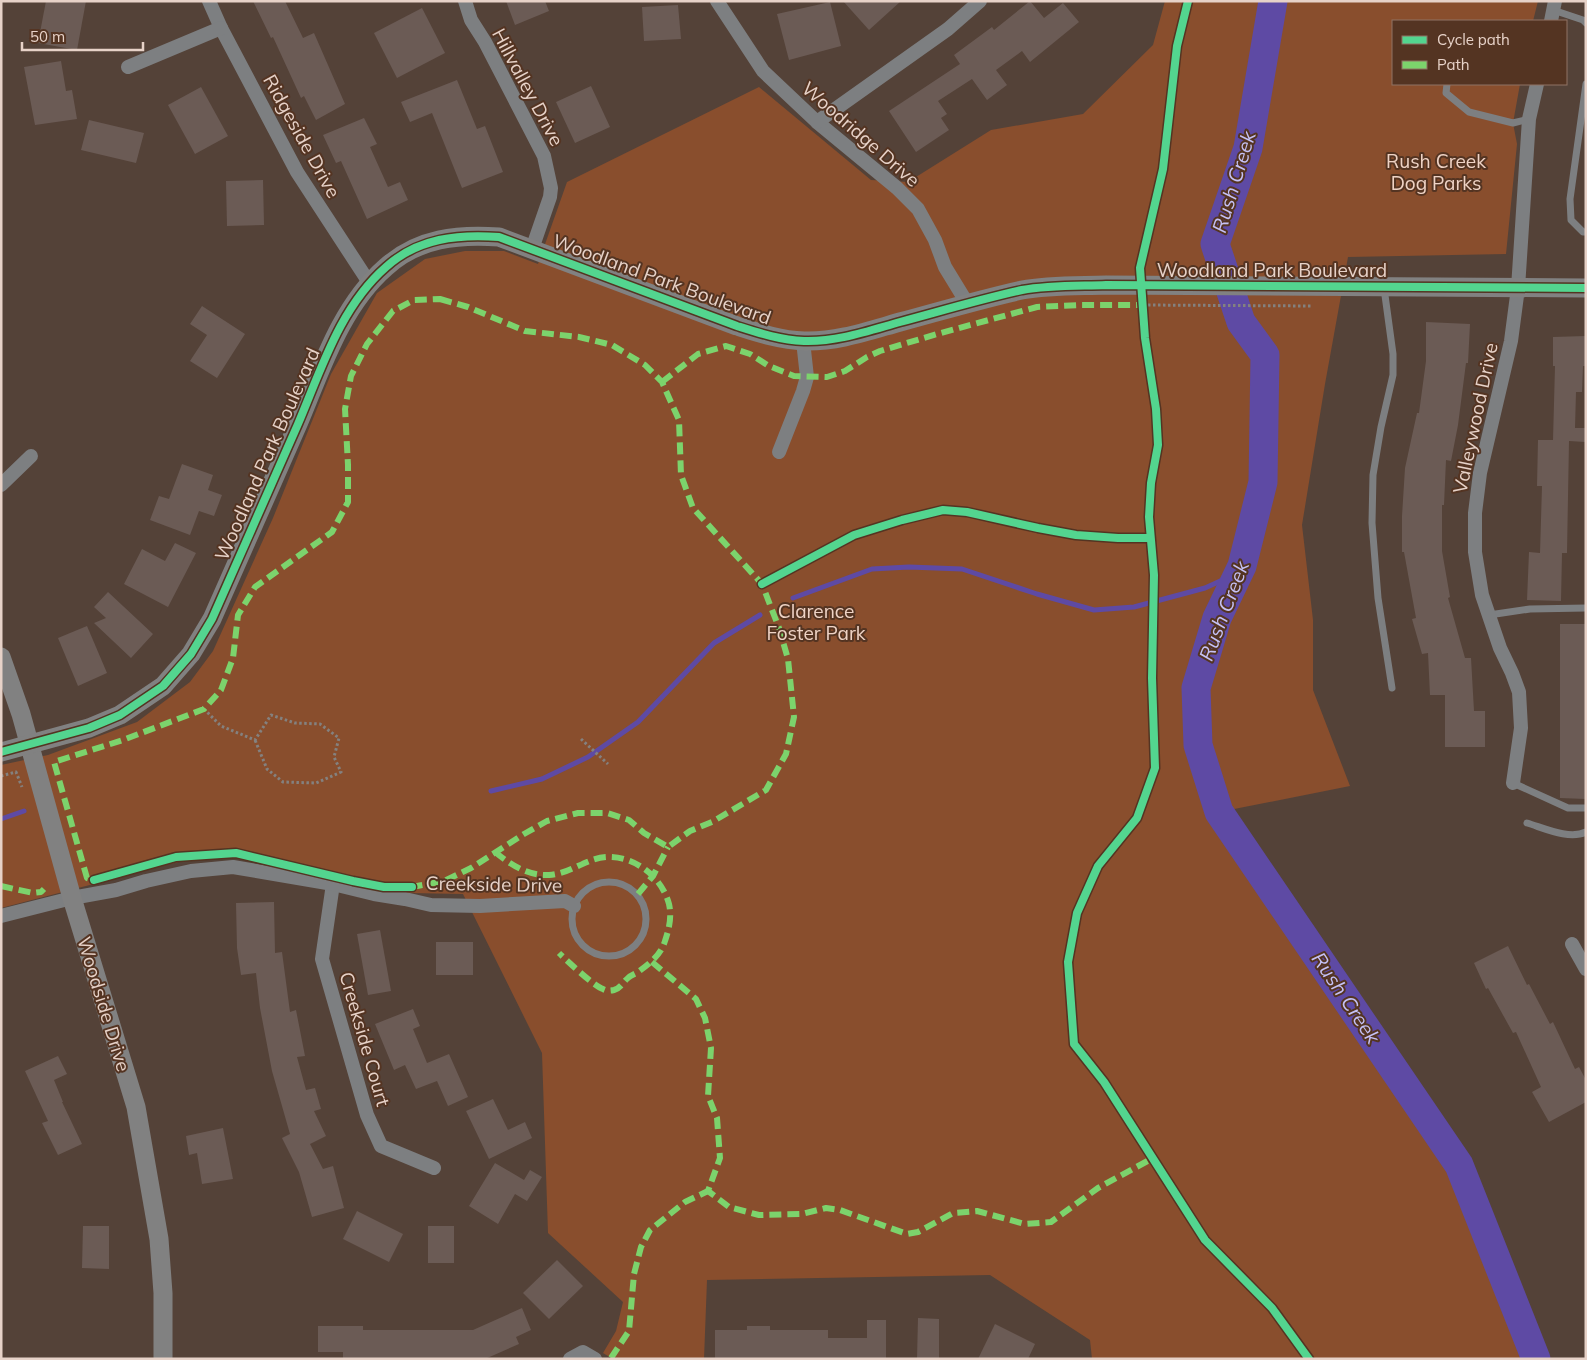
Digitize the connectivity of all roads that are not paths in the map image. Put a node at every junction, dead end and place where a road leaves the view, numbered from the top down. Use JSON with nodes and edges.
{"nodes":[{"id":1,"x":209,"y":1,"type":"edge"},
{"id":2,"x":465,"y":1,"type":"edge"},
{"id":3,"x":717,"y":1,"type":"edge"},
{"id":4,"x":980,"y":1,"type":"edge"},
{"id":5,"x":1553,"y":11,"type":"edge"},
{"id":6,"x":1586,"y":23,"type":"edge"},
{"id":7,"x":221,"y":28,"type":"junction"},
{"id":8,"x":128,"y":67,"type":"dead end"},
{"id":9,"x":1586,"y":84,"type":"edge"},
{"id":10,"x":1447,"y":85,"type":"edge"},
{"id":11,"x":1537,"y":85,"type":"edge"},
{"id":12,"x":1529,"y":119,"type":"junction"},
{"id":13,"x":817,"y":122,"type":"junction"},
{"id":14,"x":1586,"y":232,"type":"edge"},
{"id":15,"x":532,"y":249,"type":"junction"},
{"id":16,"x":370,"y":284,"type":"junction"},
{"id":17,"x":1384,"y":288,"type":"junction"},
{"id":18,"x":1518,"y":288,"type":"junction"},
{"id":19,"x":1586,"y":288,"type":"edge"},
{"id":20,"x":967,"y":303,"type":"junction"},
{"id":21,"x":803,"y":341,"type":"junction"},
{"id":22,"x":779,"y":452,"type":"dead end"},
{"id":23,"x":31,"y":456,"type":"dead end"},
{"id":24,"x":1,"y":485,"type":"edge"},
{"id":25,"x":1586,"y":608,"type":"edge"},
{"id":26,"x":1489,"y":615,"type":"junction"},
{"id":27,"x":1,"y":657,"type":"edge"},
{"id":28,"x":1392,"y":688,"type":"dead end"},
{"id":29,"x":29,"y":744,"type":"junction"},
{"id":30,"x":1,"y":752,"type":"edge"},
{"id":31,"x":1513,"y":783,"type":"joint"},
{"id":32,"x":1586,"y":808,"type":"edge"},
{"id":33,"x":1527,"y":823,"type":"dead end"},
{"id":34,"x":1586,"y":832,"type":"edge"},
{"id":35,"x":333,"y":884,"type":"junction"},
{"id":36,"x":72,"y":898,"type":"junction"},
{"id":37,"x":574,"y":906,"type":"junction"},
{"id":38,"x":1,"y":916,"type":"edge"},
{"id":39,"x":1572,"y":944,"type":"dead end"},
{"id":40,"x":1586,"y":969,"type":"edge"},
{"id":41,"x":434,"y":1168,"type":"dead end"},
{"id":42,"x":589,"y":1355,"type":"edge"},
{"id":43,"x":163,"y":1359,"type":"edge"},
{"id":44,"x":570,"y":1359,"type":"edge"}],
"edges":[{"from":1,"to":7,"type":"street","name":"Ridgeside Drive"},
{"from":2,"to":15,"type":"street","name":"Hillvalley Drive"},
{"from":3,"to":13,"type":"street","name":"Woodridge Drive"},
{"from":4,"to":13,"type":"street"},
{"from":5,"to":6,"type":"lane"},
{"from":7,"to":8,"type":"street"},
{"from":7,"to":16,"type":"street","name":"Ridgeside Drive"},
{"from":9,"to":14,"type":"lane"},
{"from":10,"to":12,"type":"lane"},
{"from":11,"to":12,"type":"street","name":"Valleywood Drive"},
{"from":12,"to":18,"type":"street","name":"Valleywood Drive"},
{"from":13,"to":20,"type":"street","name":"Woodridge Drive"},
{"from":15,"to":16,"type":"street","name":"Woodland Park Boulevard"},
{"from":15,"to":21,"type":"street","name":"Woodland Park Boulevard"},
{"from":16,"to":29,"type":"street","name":"Woodland Park Boulevard"},
{"from":17,"to":18,"type":"street","name":"Woodland Park Boulevard"},
{"from":17,"to":20,"type":"street","name":"Woodland Park Boulevard"},
{"from":17,"to":28,"type":"lane"},
{"from":18,"to":19,"type":"street","name":"Woodland Park Boulevard"},
{"from":18,"to":26,"type":"street","name":"Valleywood Drive"},
{"from":20,"to":21,"type":"street","name":"Woodland Park Boulevard"},
{"from":21,"to":22,"type":"street"},
{"from":23,"to":24,"type":"street"},
{"from":25,"to":26,"type":"lane"},
{"from":26,"to":31,"type":"street","name":"Valleywood Drive"},
{"from":27,"to":29,"type":"street","name":"Woodside Drive"},
{"from":29,"to":30,"type":"street","name":"Woodland Park Boulevard"},
{"from":29,"to":36,"type":"street","name":"Woodside Drive"},
{"from":31,"to":32,"type":"lane"},
{"from":33,"to":34,"type":"lane"},
{"from":35,"to":36,"type":"street","name":"Creekside Drive"},
{"from":35,"to":37,"type":"street","name":"Creekside Drive"},
{"from":35,"to":41,"type":"street","name":"Creekside Court"},
{"from":36,"to":38,"type":"street","name":"Creekside Drive"},
{"from":36,"to":43,"type":"street","name":"Woodside Drive"},
{"from":37,"to":37,"type":"lane"},
{"from":39,"to":40,"type":"street"},
{"from":42,"to":44,"type":"street"}]}
